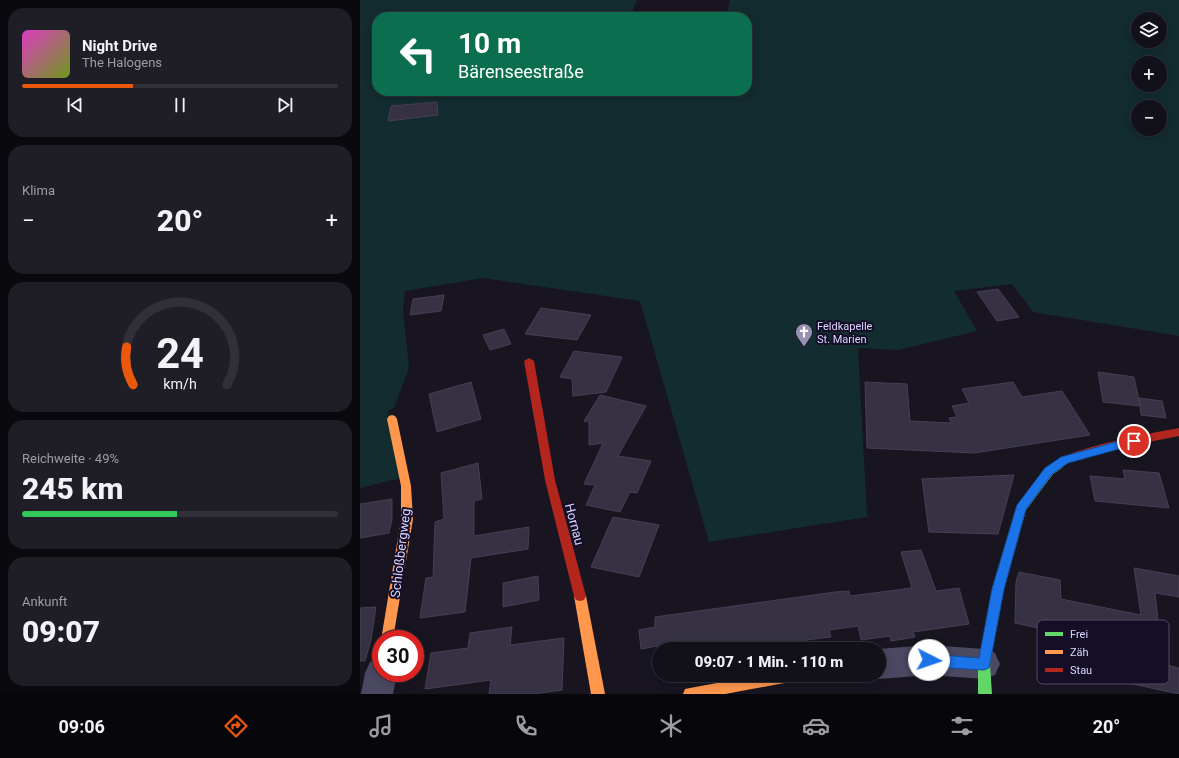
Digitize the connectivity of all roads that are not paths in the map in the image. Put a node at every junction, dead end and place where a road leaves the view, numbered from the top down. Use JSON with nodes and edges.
{"nodes":[{"id":1,"x":529,"y":360,"type":"dead end"},
{"id":2,"x":392,"y":419,"type":"dead end"},
{"id":3,"x":1179,"y":432,"type":"edge"},
{"id":4,"x":388,"y":630,"type":"edge"},
{"id":5,"x":886,"y":663,"type":"edge"},
{"id":6,"x":984,"y":664,"type":"junction"},
{"id":7,"x":379,"y":682,"type":"edge"},
{"id":8,"x":756,"y":682,"type":"edge"},
{"id":9,"x":377,"y":694,"type":"edge"},
{"id":10,"x":598,"y":694,"type":"edge"},
{"id":11,"x":690,"y":694,"type":"edge"},
{"id":12,"x":985,"y":694,"type":"edge"}],
"edges":[{"from":1,"to":10,"type":"street","name":"Hornau"},
{"from":2,"to":4,"type":"street","name":"Schloßbergweg"},
{"from":3,"to":6,"type":"street"},
{"from":5,"to":6,"type":"street"},
{"from":6,"to":12,"type":"street"},
{"from":7,"to":9,"type":"street"},
{"from":8,"to":11,"type":"street"}]}
